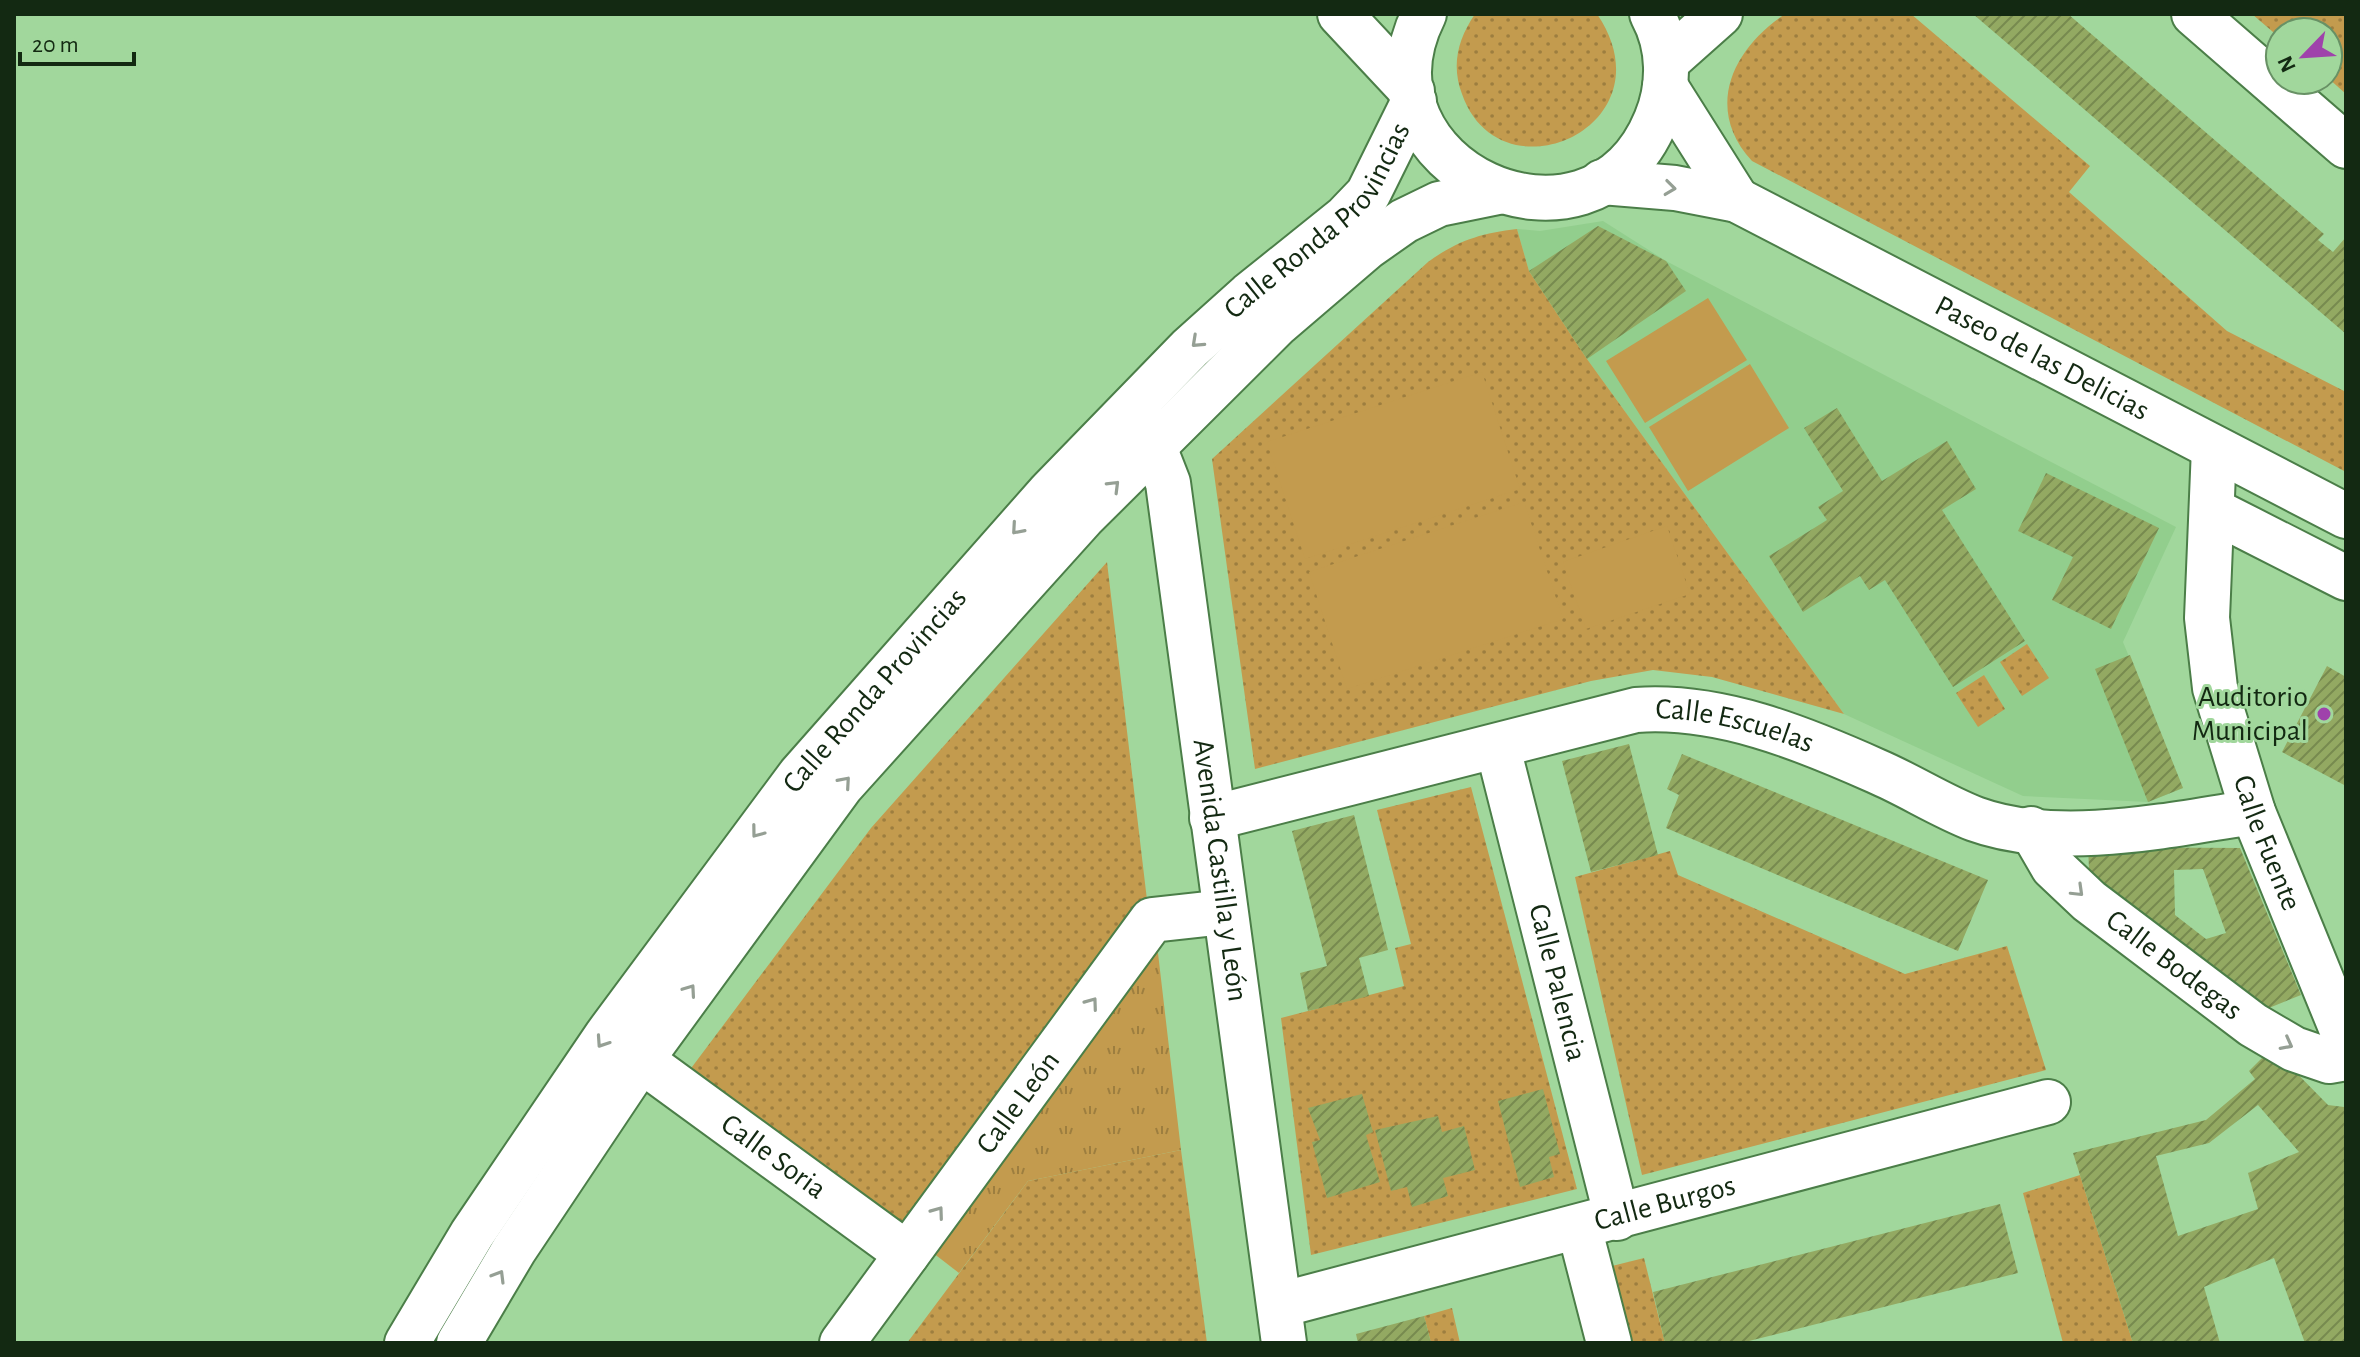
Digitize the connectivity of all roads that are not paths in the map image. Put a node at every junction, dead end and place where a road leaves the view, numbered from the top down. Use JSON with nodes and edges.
{"nodes":[{"id":1,"x":1340,"y":14,"type":"edge"},
{"id":2,"x":1424,"y":14,"type":"edge"},
{"id":3,"x":1652,"y":14,"type":"edge"},
{"id":4,"x":1720,"y":14,"type":"edge"},
{"id":5,"x":2194,"y":14,"type":"edge"},
{"id":6,"x":1666,"y":74,"type":"junction"},
{"id":7,"x":1413,"y":96,"type":"junction"},
{"id":8,"x":2346,"y":146,"type":"edge"},
{"id":9,"x":1602,"y":182,"type":"junction"},
{"id":10,"x":1498,"y":192,"type":"junction"},
{"id":11,"x":1737,"y":200,"type":"junction"},
{"id":12,"x":1137,"y":403,"type":"junction"},
{"id":13,"x":1153,"y":447,"type":"junction"},
{"id":14,"x":2214,"y":448,"type":"junction"},
{"id":15,"x":2214,"y":511,"type":"junction"},
{"id":16,"x":2346,"y":516,"type":"edge"},
{"id":17,"x":2346,"y":578,"type":"edge"},
{"id":18,"x":1498,"y":748,"type":"junction"},
{"id":19,"x":2253,"y":812,"type":"junction"},
{"id":20,"x":1212,"y":818,"type":"junction"},
{"id":21,"x":2031,"y":829,"type":"junction"},
{"id":22,"x":1225,"y":912,"type":"junction"},
{"id":23,"x":2346,"y":1040,"type":"edge"},
{"id":24,"x":2346,"y":1058,"type":"edge"},
{"id":25,"x":641,"y":1060,"type":"junction"},
{"id":26,"x":2048,"y":1102,"type":"dead end"},
{"id":27,"x":1598,"y":1222,"type":"junction"},
{"id":28,"x":907,"y":1254,"type":"junction"},
{"id":29,"x":1282,"y":1324,"type":"edge"},
{"id":30,"x":407,"y":1343,"type":"edge"},
{"id":31,"x":459,"y":1343,"type":"edge"},
{"id":32,"x":842,"y":1343,"type":"edge"},
{"id":33,"x":1609,"y":1343,"type":"edge"}],
"edges":[{"from":1,"to":7,"type":"street"},
{"from":2,"to":7,"type":"street"},
{"from":3,"to":6,"type":"street"},
{"from":4,"to":6,"type":"street"},
{"from":5,"to":8,"type":"street"},
{"from":6,"to":9,"type":"street"},
{"from":6,"to":11,"type":"street"},
{"from":7,"to":10,"type":"street"},
{"from":7,"to":12,"type":"street","name":"Calle Ronda Provincias","one_way":true},
{"from":9,"to":10,"type":"street"},
{"from":9,"to":11,"type":"street","name":"Paseo de las Delicias","one_way":true},
{"from":10,"to":13,"type":"street","name":"Calle Ronda Provincias"},
{"from":11,"to":14,"type":"street","name":"Paseo de las Delicias"},
{"from":12,"to":13,"type":"street","name":"Avenida Castilla y León"},
{"from":12,"to":30,"type":"street","name":"Calle Ronda Provincias","one_way":true},
{"from":13,"to":20,"type":"street","name":"Avenida Castilla y León"},
{"from":25,"to":13,"type":"street","name":"Calle Ronda Provincias","one_way":true},
{"from":14,"to":15,"type":"street","name":"Calle Fuente"},
{"from":14,"to":16,"type":"street","name":"Paseo de las Delicias"},
{"from":15,"to":17,"type":"street"},
{"from":15,"to":19,"type":"street","name":"Calle Fuente"},
{"from":18,"to":20,"type":"street","name":"Calle Escuelas"},
{"from":18,"to":21,"type":"street","name":"Calle Escuelas"},
{"from":18,"to":27,"type":"street","name":"Calle Palencia"},
{"from":19,"to":21,"type":"street","name":"Calle Escuelas"},
{"from":19,"to":23,"type":"street","name":"Calle Fuente"},
{"from":20,"to":22,"type":"street","name":"Avenida Castilla y León"},
{"from":21,"to":24,"type":"street","name":"Calle Bodegas","one_way":true},
{"from":28,"to":22,"type":"street","name":"Calle León","one_way":true},
{"from":22,"to":29,"type":"street","name":"Avenida Castilla y León"},
{"from":25,"to":28,"type":"street","name":"Calle Soria"},
{"from":31,"to":25,"type":"street","name":"Calle Ronda Provincias","one_way":true},
{"from":26,"to":27,"type":"street","name":"Calle Burgos"},
{"from":27,"to":29,"type":"street","name":"Calle Burgos"},
{"from":27,"to":33,"type":"street","name":"Calle Palencia"},
{"from":28,"to":32,"type":"street","name":"Calle León"}]}
